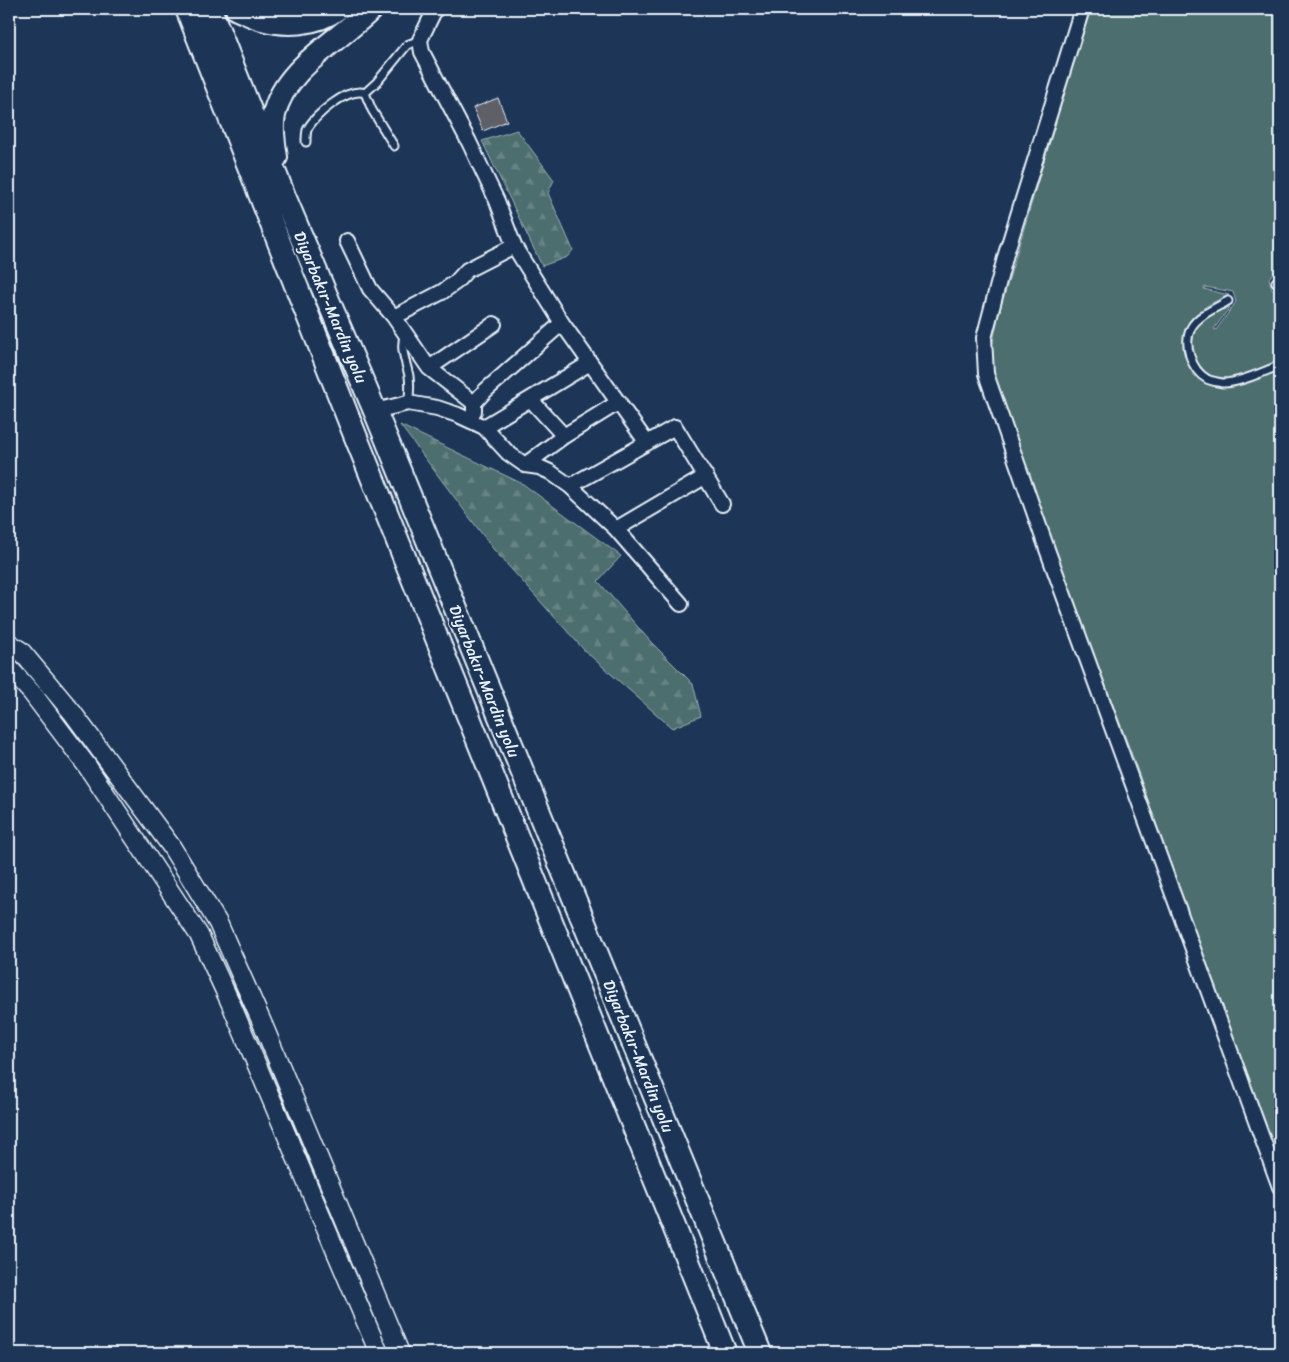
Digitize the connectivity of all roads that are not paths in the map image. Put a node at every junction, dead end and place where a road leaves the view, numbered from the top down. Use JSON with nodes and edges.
{"nodes":[{"id":1,"x":187,"y":9,"type":"edge"},
{"id":2,"x":210,"y":9,"type":"edge"},
{"id":3,"x":237,"y":9,"type":"edge"},
{"id":4,"x":337,"y":9,"type":"edge"},
{"id":5,"x":371,"y":9,"type":"edge"},
{"id":6,"x":436,"y":9,"type":"edge"},
{"id":7,"x":1082,"y":9,"type":"edge"},
{"id":8,"x":420,"y":40,"type":"junction"},
{"id":9,"x":365,"y":93,"type":"junction"},
{"id":10,"x":306,"y":142,"type":"dead end"},
{"id":11,"x":394,"y":146,"type":"dead end"},
{"id":12,"x":284,"y":196,"type":"junction"},
{"id":13,"x":346,"y":241,"type":"dead end"},
{"id":14,"x":514,"y":246,"type":"junction"},
{"id":15,"x":1228,"y":301,"type":"dead end"},
{"id":16,"x":394,"y":316,"type":"junction"},
{"id":17,"x":562,"y":323,"type":"junction"},
{"id":18,"x":494,"y":324,"type":"dead end"},
{"id":19,"x":405,"y":333,"type":"junction"},
{"id":20,"x":590,"y":363,"type":"junction"},
{"id":21,"x":1280,"y":365,"type":"edge"},
{"id":22,"x":429,"y":368,"type":"junction"},
{"id":23,"x":531,"y":400,"type":"junction"},
{"id":24,"x":618,"y":402,"type":"junction"},
{"id":25,"x":408,"y":403,"type":"junction"},
{"id":26,"x":474,"y":403,"type":"junction"},
{"id":27,"x":375,"y":411,"type":"junction"},
{"id":28,"x":480,"y":424,"type":"junction"},
{"id":29,"x":564,"y":436,"type":"junction"},
{"id":30,"x":647,"y":443,"type":"junction"},
{"id":31,"x":525,"y":465,"type":"junction"},
{"id":32,"x":706,"y":476,"type":"junction"},
{"id":33,"x":570,"y":486,"type":"junction"},
{"id":34,"x":722,"y":504,"type":"dead end"},
{"id":35,"x":616,"y":529,"type":"junction"},
{"id":36,"x":681,"y":604,"type":"dead end"},
{"id":37,"x":9,"y":643,"type":"edge"},
{"id":38,"x":9,"y":668,"type":"edge"},
{"id":39,"x":1280,"y":1187,"type":"edge"},
{"id":40,"x":379,"y":1353,"type":"edge"},
{"id":41,"x":400,"y":1353,"type":"edge"},
{"id":42,"x":725,"y":1353,"type":"edge"},
{"id":43,"x":760,"y":1353,"type":"edge"}],
"edges":[{"from":1,"to":42,"type":"highway","name":"Diyarbakır-Mardin yolu"},
{"from":2,"to":12,"type":"highway","name":"Diyarbakır-Mardin yolu"},
{"from":3,"to":4,"type":"highway"},
{"from":5,"to":12,"type":"highway"},
{"from":6,"to":8,"type":"street"},
{"from":7,"to":39,"type":"street"},
{"from":8,"to":9,"type":"lane"},
{"from":8,"to":14,"type":"street"},
{"from":9,"to":10,"type":"lane"},
{"from":9,"to":11,"type":"lane"},
{"from":12,"to":27,"type":"highway","name":"Diyarbakır-Mardin yolu"},
{"from":13,"to":16,"type":"street"},
{"from":14,"to":16,"type":"street"},
{"from":14,"to":17,"type":"street"},
{"from":15,"to":21,"type":"lane"},
{"from":16,"to":19,"type":"street"},
{"from":17,"to":20,"type":"street"},
{"from":17,"to":26,"type":"street"},
{"from":18,"to":22,"type":"street"},
{"from":19,"to":22,"type":"street"},
{"from":19,"to":25,"type":"lane"},
{"from":20,"to":23,"type":"street"},
{"from":20,"to":24,"type":"street"},
{"from":22,"to":26,"type":"street"},
{"from":23,"to":28,"type":"street"},
{"from":23,"to":29,"type":"street"},
{"from":24,"to":29,"type":"street"},
{"from":24,"to":30,"type":"street"},
{"from":25,"to":27,"type":"street"},
{"from":25,"to":28,"type":"street"},
{"from":26,"to":28,"type":"street"},
{"from":27,"to":43,"type":"highway","name":"Diyarbakır-Mardin yolu"},
{"from":28,"to":31,"type":"street"},
{"from":29,"to":31,"type":"street"},
{"from":30,"to":32,"type":"street"},
{"from":30,"to":33,"type":"street"},
{"from":31,"to":33,"type":"street"},
{"from":32,"to":34,"type":"street"},
{"from":32,"to":35,"type":"street"},
{"from":33,"to":35,"type":"street"},
{"from":35,"to":36,"type":"street"},
{"from":37,"to":41,"type":"street"},
{"from":38,"to":40,"type":"street"}]}
